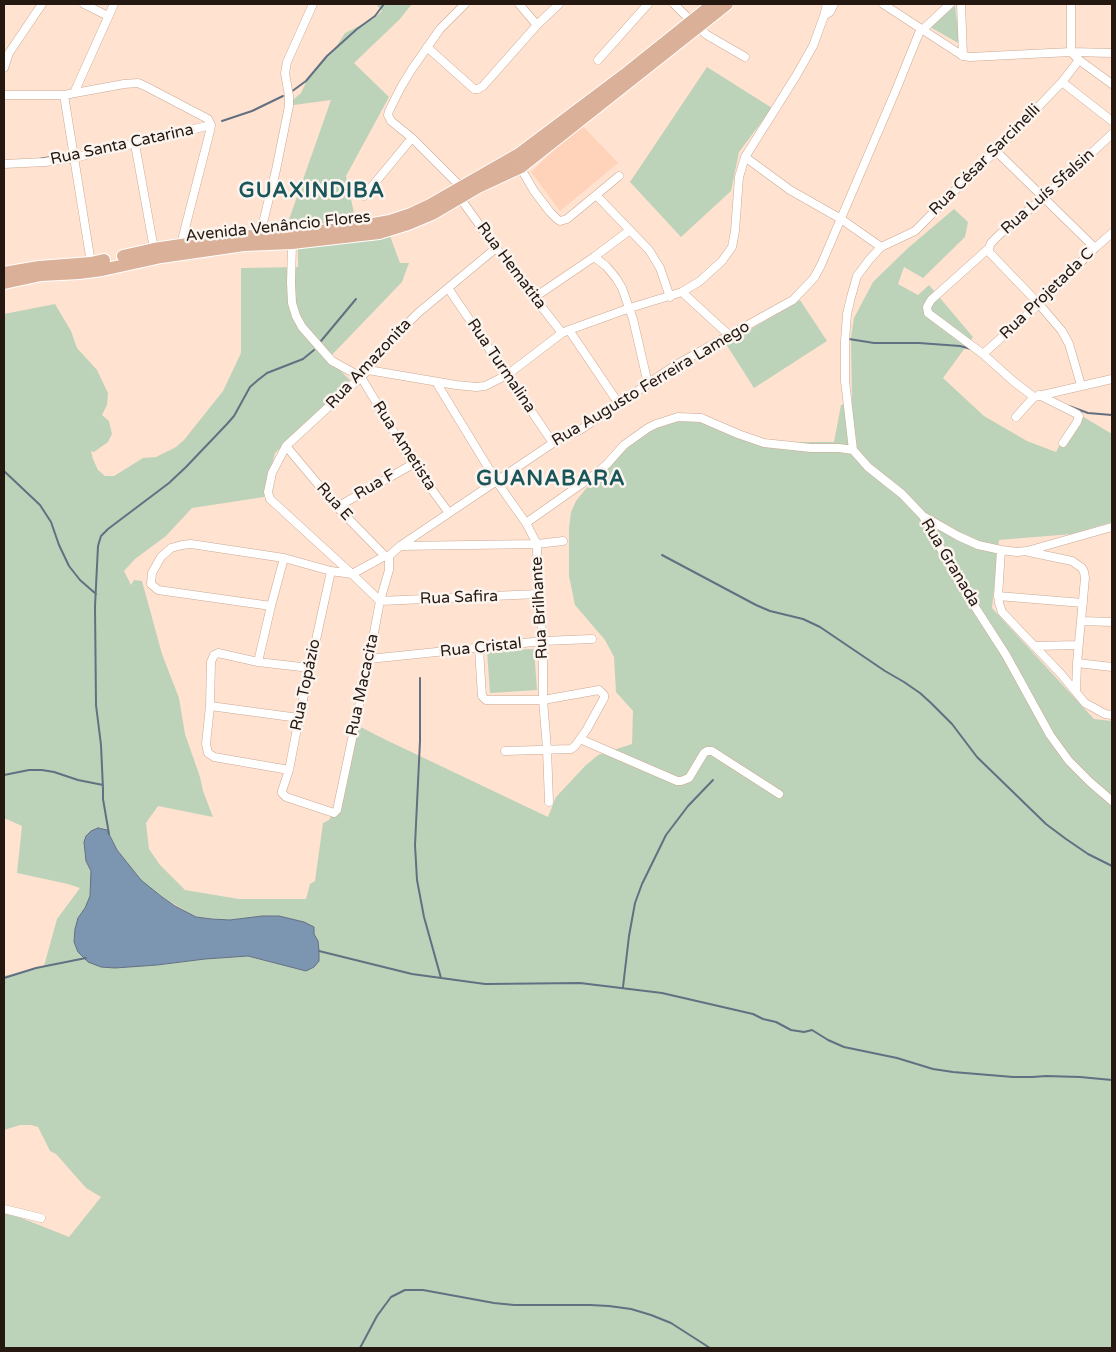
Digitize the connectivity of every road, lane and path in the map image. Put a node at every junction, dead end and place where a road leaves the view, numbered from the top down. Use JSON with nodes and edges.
{"nodes":[{"id":1,"x":42,"y":4,"type":"edge"},
{"id":2,"x":84,"y":4,"type":"edge"},
{"id":3,"x":114,"y":4,"type":"edge"},
{"id":4,"x":313,"y":4,"type":"edge"},
{"id":5,"x":465,"y":4,"type":"edge"},
{"id":6,"x":519,"y":4,"type":"edge"},
{"id":7,"x":558,"y":4,"type":"edge"},
{"id":8,"x":648,"y":4,"type":"edge"},
{"id":9,"x":674,"y":4,"type":"edge"},
{"id":10,"x":712,"y":4,"type":"edge"},
{"id":11,"x":728,"y":4,"type":"edge"},
{"id":12,"x":827,"y":4,"type":"edge"},
{"id":13,"x":834,"y":4,"type":"edge"},
{"id":14,"x":883,"y":4,"type":"edge"},
{"id":15,"x":950,"y":4,"type":"edge"},
{"id":16,"x":961,"y":4,"type":"edge"},
{"id":17,"x":1071,"y":4,"type":"edge"},
{"id":18,"x":108,"y":16,"type":"junction"},
{"id":19,"x":824,"y":16,"type":"junction"},
{"id":20,"x":694,"y":24,"type":"junction"},
{"id":21,"x":537,"y":25,"type":"junction"},
{"id":22,"x":922,"y":30,"type":"junction"},
{"id":23,"x":427,"y":46,"type":"junction"},
{"id":24,"x":1071,"y":52,"type":"junction"},
{"id":25,"x":1112,"y":53,"type":"edge"},
{"id":26,"x":963,"y":56,"type":"junction"},
{"id":27,"x":745,"y":57,"type":"dead end"},
{"id":28,"x":598,"y":60,"type":"dead end"},
{"id":29,"x":1079,"y":60,"type":"junction"},
{"id":30,"x":4,"y":68,"type":"edge"},
{"id":31,"x":1062,"y":82,"type":"junction"},
{"id":32,"x":1112,"y":84,"type":"edge"},
{"id":33,"x":74,"y":93,"type":"junction"},
{"id":34,"x":4,"y":95,"type":"edge"},
{"id":35,"x":64,"y":95,"type":"junction"},
{"id":36,"x":1112,"y":121,"type":"edge"},
{"id":37,"x":211,"y":125,"type":"junction"},
{"id":38,"x":1112,"y":134,"type":"edge"},
{"id":39,"x":412,"y":138,"type":"junction"},
{"id":40,"x":135,"y":144,"type":"junction"},
{"id":41,"x":996,"y":151,"type":"junction"},
{"id":42,"x":744,"y":157,"type":"junction"},
{"id":43,"x":74,"y":158,"type":"junction"},
{"id":44,"x":520,"y":160,"type":"junction"},
{"id":45,"x":4,"y":164,"type":"edge"},
{"id":46,"x":620,"y":176,"type":"dead end"},
{"id":47,"x":460,"y":193,"type":"junction"},
{"id":48,"x":596,"y":195,"type":"junction"},
{"id":49,"x":364,"y":196,"type":"dead end"},
{"id":50,"x":1044,"y":197,"type":"junction"},
{"id":51,"x":842,"y":219,"type":"junction"},
{"id":52,"x":630,"y":230,"type":"junction"},
{"id":53,"x":1112,"y":233,"type":"edge"},
{"id":54,"x":260,"y":235,"type":"junction"},
{"id":55,"x":292,"y":243,"type":"junction"},
{"id":56,"x":181,"y":244,"type":"junction"},
{"id":57,"x":496,"y":248,"type":"junction"},
{"id":58,"x":882,"y":248,"type":"junction"},
{"id":59,"x":1095,"y":248,"type":"junction"},
{"id":60,"x":154,"y":249,"type":"junction"},
{"id":61,"x":990,"y":251,"type":"junction"},
{"id":62,"x":594,"y":257,"type":"junction"},
{"id":63,"x":90,"y":263,"type":"junction"},
{"id":64,"x":4,"y":273,"type":"edge"},
{"id":65,"x":4,"y":283,"type":"edge"},
{"id":66,"x":448,"y":288,"type":"junction"},
{"id":67,"x":682,"y":292,"type":"junction"},
{"id":68,"x":535,"y":297,"type":"junction"},
{"id":69,"x":670,"y":297,"type":"junction"},
{"id":70,"x":1039,"y":304,"type":"junction"},
{"id":71,"x":630,"y":308,"type":"junction"},
{"id":72,"x":566,"y":332,"type":"junction"},
{"id":73,"x":730,"y":336,"type":"junction"},
{"id":74,"x":983,"y":354,"type":"junction"},
{"id":75,"x":368,"y":370,"type":"junction"},
{"id":76,"x":507,"y":375,"type":"junction"},
{"id":77,"x":361,"y":377,"type":"junction"},
{"id":78,"x":1112,"y":379,"type":"edge"},
{"id":79,"x":436,"y":382,"type":"junction"},
{"id":80,"x":648,"y":384,"type":"junction"},
{"id":81,"x":1081,"y":385,"type":"junction"},
{"id":82,"x":1037,"y":396,"type":"junction"},
{"id":83,"x":618,"y":404,"type":"junction"},
{"id":84,"x":1016,"y":417,"type":"dead end"},
{"id":85,"x":553,"y":443,"type":"junction"},
{"id":86,"x":1063,"y":443,"type":"dead end"},
{"id":87,"x":286,"y":446,"type":"junction"},
{"id":88,"x":853,"y":450,"type":"junction"},
{"id":89,"x":412,"y":464,"type":"junction"},
{"id":90,"x":496,"y":482,"type":"junction"},
{"id":91,"x":337,"y":507,"type":"junction"},
{"id":92,"x":449,"y":513,"type":"junction"},
{"id":93,"x":923,"y":516,"type":"junction"},
{"id":94,"x":526,"y":523,"type":"junction"},
{"id":95,"x":1112,"y":527,"type":"edge"},
{"id":96,"x":563,"y":541,"type":"dead end"},
{"id":97,"x":538,"y":544,"type":"junction"},
{"id":98,"x":400,"y":546,"type":"junction"},
{"id":99,"x":1000,"y":550,"type":"junction"},
{"id":100,"x":1027,"y":552,"type":"junction"},
{"id":101,"x":387,"y":556,"type":"junction"},
{"id":102,"x":284,"y":558,"type":"junction"},
{"id":103,"x":331,"y":571,"type":"junction"},
{"id":104,"x":352,"y":574,"type":"junction"},
{"id":105,"x":538,"y":594,"type":"junction"},
{"id":106,"x":998,"y":596,"type":"junction"},
{"id":107,"x":380,"y":601,"type":"junction"},
{"id":108,"x":1083,"y":603,"type":"junction"},
{"id":109,"x":271,"y":606,"type":"junction"},
{"id":110,"x":1081,"y":621,"type":"junction"},
{"id":111,"x":1112,"y":622,"type":"edge"},
{"id":112,"x":592,"y":639,"type":"dead end"},
{"id":113,"x":543,"y":641,"type":"junction"},
{"id":114,"x":1078,"y":645,"type":"junction"},
{"id":115,"x":1034,"y":646,"type":"junction"},
{"id":116,"x":479,"y":649,"type":"junction"},
{"id":117,"x":369,"y":659,"type":"junction"},
{"id":118,"x":258,"y":662,"type":"junction"},
{"id":119,"x":1077,"y":663,"type":"junction"},
{"id":120,"x":1112,"y":667,"type":"edge"},
{"id":121,"x":310,"y":668,"type":"junction"},
{"id":122,"x":1076,"y":692,"type":"junction"},
{"id":123,"x":543,"y":700,"type":"junction"},
{"id":124,"x":210,"y":706,"type":"junction"},
{"id":125,"x":1112,"y":715,"type":"edge"},
{"id":126,"x":298,"y":718,"type":"junction"},
{"id":127,"x":580,"y":738,"type":"junction"},
{"id":128,"x":547,"y":749,"type":"junction"},
{"id":129,"x":505,"y":752,"type":"dead end"},
{"id":130,"x":289,"y":770,"type":"junction"},
{"id":131,"x":779,"y":794,"type":"dead end"},
{"id":132,"x":286,"y":797,"type":"joint"},
{"id":133,"x":1112,"y":801,"type":"edge"},
{"id":134,"x":548,"y":802,"type":"dead end"},
{"id":135,"x":4,"y":1209,"type":"edge"},
{"id":136,"x":41,"y":1218,"type":"dead end"}],
"edges":[{"from":1,"to":30,"type":"street"},
{"from":2,"to":18,"type":"street"},
{"from":3,"to":18,"type":"street"},
{"from":4,"to":54,"type":"street"},
{"from":5,"to":23,"type":"street"},
{"from":6,"to":21,"type":"street"},
{"from":7,"to":21,"type":"street"},
{"from":8,"to":28,"type":"street"},
{"from":9,"to":20,"type":"street"},
{"from":10,"to":20,"type":"main road","name":"Avenida Venâncio Flores"},
{"from":11,"to":20,"type":"main road","name":"Avenida Venâncio Flores"},
{"from":12,"to":19,"type":"street"},
{"from":13,"to":19,"type":"street"},
{"from":14,"to":22,"type":"street"},
{"from":15,"to":22,"type":"street","name":"Rua Augusto Ferreira Lamego"},
{"from":16,"to":26,"type":"street"},
{"from":17,"to":24,"type":"street"},
{"from":18,"to":33,"type":"street"},
{"from":19,"to":42,"type":"street"},
{"from":20,"to":27,"type":"street"},
{"from":20,"to":44,"type":"main road","name":"Avenida Venâncio Flores"},
{"from":21,"to":23,"type":"street"},
{"from":22,"to":26,"type":"street"},
{"from":22,"to":51,"type":"street","name":"Rua Augusto Ferreira Lamego"},
{"from":23,"to":39,"type":"street","name":"Rua Hematita"},
{"from":24,"to":25,"type":"street"},
{"from":24,"to":26,"type":"street"},
{"from":24,"to":29,"type":"street"},
{"from":29,"to":31,"type":"street","name":"Rua César Sarcinelli"},
{"from":29,"to":32,"type":"street"},
{"from":31,"to":36,"type":"street"},
{"from":31,"to":41,"type":"street","name":"Rua César Sarcinelli"},
{"from":33,"to":35,"type":"street"},
{"from":33,"to":37,"type":"street"},
{"from":34,"to":35,"type":"street"},
{"from":35,"to":43,"type":"street"},
{"from":37,"to":40,"type":"street","name":"Rua Santa Catarina"},
{"from":37,"to":56,"type":"street"},
{"from":38,"to":50,"type":"street","name":"Rua Luís Sfalsin"},
{"from":39,"to":47,"type":"street","name":"Rua Hematita"},
{"from":39,"to":49,"type":"street"},
{"from":40,"to":43,"type":"street","name":"Rua Santa Catarina"},
{"from":40,"to":60,"type":"street"},
{"from":41,"to":50,"type":"street"},
{"from":41,"to":58,"type":"street","name":"Rua César Sarcinelli"},
{"from":42,"to":51,"type":"street"},
{"from":42,"to":67,"type":"street"},
{"from":43,"to":45,"type":"street","name":"Rua Santa Catarina"},
{"from":43,"to":63,"type":"street"},
{"from":44,"to":47,"type":"main road","name":"Avenida Venâncio Flores"},
{"from":44,"to":48,"type":"street"},
{"from":46,"to":48,"type":"street"},
{"from":47,"to":54,"type":"main road","name":"Avenida Venâncio Flores"},
{"from":47,"to":55,"type":"main road","name":"Avenida Venâncio Flores"},
{"from":47,"to":57,"type":"street","name":"Rua Hematita"},
{"from":48,"to":52,"type":"street"},
{"from":50,"to":59,"type":"street"},
{"from":50,"to":61,"type":"street","name":"Rua Luís Sfalsin"},
{"from":51,"to":58,"type":"street"},
{"from":51,"to":73,"type":"street","name":"Rua Augusto Ferreira Lamego"},
{"from":52,"to":62,"type":"street"},
{"from":52,"to":69,"type":"street"},
{"from":53,"to":59,"type":"street","name":"Rua Projetada C"},
{"from":54,"to":56,"type":"main road","name":"Avenida Venâncio Flores"},
{"from":55,"to":65,"type":"main road","name":"Avenida Venâncio Flores"},
{"from":55,"to":77,"type":"street"},
{"from":56,"to":60,"type":"main road","name":"Avenida Venâncio Flores"},
{"from":57,"to":66,"type":"street","name":"Rua Amazonita"},
{"from":57,"to":68,"type":"street","name":"Rua Hematita"},
{"from":58,"to":88,"type":"street","name":"Rua César Sarcinelli"},
{"from":59,"to":70,"type":"street","name":"Rua Projetada C"},
{"from":60,"to":63,"type":"main road","name":"Avenida Venâncio Flores"},
{"from":61,"to":70,"type":"street"},
{"from":61,"to":74,"type":"street","name":"Rua Luís Sfalsin"},
{"from":62,"to":68,"type":"street"},
{"from":62,"to":71,"type":"street"},
{"from":63,"to":64,"type":"main road","name":"Avenida Venâncio Flores"},
{"from":66,"to":75,"type":"street","name":"Rua Amazonita"},
{"from":66,"to":76,"type":"street","name":"Rua Turmalina"},
{"from":67,"to":69,"type":"street"},
{"from":67,"to":73,"type":"street"},
{"from":68,"to":72,"type":"street","name":"Rua Hematita"},
{"from":69,"to":71,"type":"street"},
{"from":70,"to":74,"type":"street","name":"Rua Projetada C"},
{"from":70,"to":81,"type":"street"},
{"from":71,"to":72,"type":"street"},
{"from":71,"to":80,"type":"street"},
{"from":72,"to":76,"type":"street"},
{"from":72,"to":83,"type":"street","name":"Rua Hematita"},
{"from":73,"to":80,"type":"street","name":"Rua Augusto Ferreira Lamego"},
{"from":74,"to":82,"type":"street"},
{"from":75,"to":77,"type":"street","name":"Rua Amazonita"},
{"from":75,"to":79,"type":"street"},
{"from":76,"to":79,"type":"street"},
{"from":76,"to":85,"type":"street","name":"Rua Turmalina"},
{"from":77,"to":87,"type":"street","name":"Rua Amazonita"},
{"from":77,"to":89,"type":"street","name":"Rua Ametista"},
{"from":78,"to":81,"type":"street"},
{"from":79,"to":90,"type":"street","name":"Rua Brilhante"},
{"from":80,"to":83,"type":"street","name":"Rua Augusto Ferreira Lamego"},
{"from":81,"to":82,"type":"street"},
{"from":82,"to":84,"type":"street"},
{"from":82,"to":86,"type":"street"},
{"from":83,"to":85,"type":"street","name":"Rua Augusto Ferreira Lamego"},
{"from":85,"to":90,"type":"street","name":"Rua Augusto Ferreira Lamego"},
{"from":87,"to":91,"type":"street","name":"Rua E"},
{"from":87,"to":104,"type":"street","name":"Rua Amazonita"},
{"from":88,"to":93,"type":"street","name":"Rua Granada"},
{"from":88,"to":94,"type":"street"},
{"from":89,"to":91,"type":"street","name":"Rua F"},
{"from":89,"to":92,"type":"street","name":"Rua Ametista"},
{"from":90,"to":92,"type":"street","name":"Rua Augusto Ferreira Lamego"},
{"from":90,"to":94,"type":"street","name":"Rua Brilhante"},
{"from":91,"to":101,"type":"street","name":"Rua E"},
{"from":92,"to":98,"type":"street","name":"Rua Augusto Ferreira Lamego"},
{"from":93,"to":99,"type":"street"},
{"from":93,"to":133,"type":"street","name":"Rua Granada"},
{"from":94,"to":97,"type":"street","name":"Rua Brilhante"},
{"from":95,"to":100,"type":"street"},
{"from":96,"to":97,"type":"street"},
{"from":97,"to":98,"type":"street"},
{"from":97,"to":105,"type":"street","name":"Rua Brilhante"},
{"from":98,"to":101,"type":"street","name":"Rua Augusto Ferreira Lamego"},
{"from":99,"to":100,"type":"street"},
{"from":99,"to":106,"type":"street"},
{"from":100,"to":108,"type":"street"},
{"from":101,"to":104,"type":"street","name":"Rua Augusto Ferreira Lamego"},
{"from":101,"to":107,"type":"street","name":"Rua Macacita"},
{"from":102,"to":103,"type":"street"},
{"from":102,"to":109,"type":"street"},
{"from":102,"to":109,"type":"street"},
{"from":103,"to":104,"type":"street"},
{"from":103,"to":121,"type":"street","name":"Rua Topázio"},
{"from":104,"to":107,"type":"street"},
{"from":105,"to":107,"type":"street","name":"Rua Safira"},
{"from":105,"to":113,"type":"street","name":"Rua Brilhante"},
{"from":106,"to":108,"type":"street"},
{"from":106,"to":115,"type":"street"},
{"from":107,"to":117,"type":"street","name":"Rua Macacita"},
{"from":108,"to":110,"type":"street"},
{"from":109,"to":118,"type":"street"},
{"from":110,"to":111,"type":"street"},
{"from":110,"to":114,"type":"street"},
{"from":112,"to":113,"type":"street","name":"Rua Cristal"},
{"from":113,"to":116,"type":"street","name":"Rua Cristal"},
{"from":113,"to":123,"type":"street","name":"Rua Brilhante"},
{"from":114,"to":115,"type":"street"},
{"from":114,"to":119,"type":"street"},
{"from":115,"to":122,"type":"street"},
{"from":116,"to":117,"type":"street","name":"Rua Cristal"},
{"from":116,"to":123,"type":"street"},
{"from":117,"to":132,"type":"street","name":"Rua Macacita"},
{"from":118,"to":121,"type":"street"},
{"from":118,"to":124,"type":"street"},
{"from":119,"to":120,"type":"street"},
{"from":119,"to":122,"type":"street"},
{"from":121,"to":126,"type":"street","name":"Rua Topázio"},
{"from":122,"to":125,"type":"street"},
{"from":123,"to":127,"type":"street"},
{"from":123,"to":128,"type":"street","name":"Rua Brilhante"},
{"from":124,"to":126,"type":"street"},
{"from":124,"to":130,"type":"street"},
{"from":126,"to":130,"type":"street","name":"Rua Topázio"},
{"from":127,"to":128,"type":"street"},
{"from":127,"to":131,"type":"street"},
{"from":128,"to":129,"type":"street"},
{"from":128,"to":134,"type":"street","name":"Rua Brilhante"},
{"from":130,"to":132,"type":"street","name":"Rua Topázio"},
{"from":135,"to":136,"type":"street"}]}
